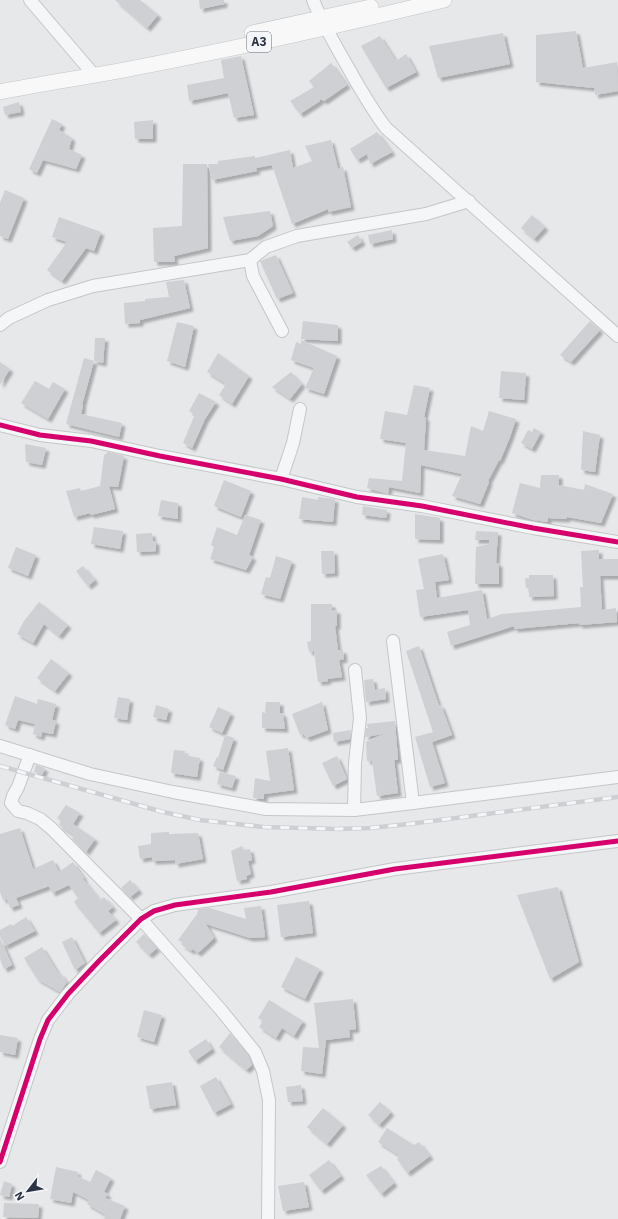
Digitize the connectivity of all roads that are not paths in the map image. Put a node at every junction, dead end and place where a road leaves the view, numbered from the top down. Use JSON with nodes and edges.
{"nodes":[{"id":1,"x":30,"y":0,"type":"edge"},
{"id":2,"x":313,"y":0,"type":"edge"},
{"id":3,"x":400,"y":0,"type":"edge"},
{"id":4,"x":444,"y":0,"type":"edge"},
{"id":5,"x":323,"y":23,"type":"junction"},
{"id":6,"x":91,"y":72,"type":"junction"},
{"id":7,"x":42,"y":80,"type":"junction"},
{"id":8,"x":0,"y":85,"type":"edge"},
{"id":9,"x":0,"y":92,"type":"edge"},
{"id":10,"x":469,"y":201,"type":"junction"},
{"id":11,"x":250,"y":260,"type":"junction"},
{"id":12,"x":0,"y":325,"type":"edge"},
{"id":13,"x":282,"y":331,"type":"dead end"},
{"id":14,"x":618,"y":336,"type":"edge"},
{"id":15,"x":300,"y":409,"type":"dead end"},
{"id":16,"x":0,"y":425,"type":"edge"},
{"id":17,"x":281,"y":479,"type":"junction"},
{"id":18,"x":618,"y":542,"type":"edge"},
{"id":19,"x":393,"y":641,"type":"dead end"},
{"id":20,"x":355,"y":670,"type":"dead end"},
{"id":21,"x":0,"y":746,"type":"edge"},
{"id":22,"x":30,"y":756,"type":"junction"},
{"id":23,"x":618,"y":777,"type":"edge"},
{"id":24,"x":413,"y":803,"type":"junction"},
{"id":25,"x":354,"y":810,"type":"junction"},
{"id":26,"x":618,"y":841,"type":"edge"},
{"id":27,"x":141,"y":920,"type":"junction"},
{"id":28,"x":0,"y":1162,"type":"edge"},
{"id":29,"x":268,"y":1219,"type":"edge"}],
"edges":[{"from":1,"to":6,"type":"street"},
{"from":2,"to":5,"type":"street"},
{"from":3,"to":5,"type":"main road","number":"A3"},
{"from":4,"to":5,"type":"main road","number":"A3"},
{"from":5,"to":6,"type":"main road","number":"A3"},
{"from":5,"to":10,"type":"street"},
{"from":6,"to":7,"type":"main road","number":"A3"},
{"from":7,"to":8,"type":"main road","number":"A3"},
{"from":7,"to":9,"type":"main road","number":"A3"},
{"from":10,"to":11,"type":"street"},
{"from":10,"to":14,"type":"street"},
{"from":11,"to":12,"type":"street"},
{"from":11,"to":13,"type":"street"},
{"from":15,"to":17,"type":"street"},
{"from":16,"to":17,"type":"street"},
{"from":17,"to":18,"type":"street"},
{"from":19,"to":24,"type":"street"},
{"from":20,"to":25,"type":"street"},
{"from":21,"to":22,"type":"street"},
{"from":22,"to":25,"type":"street"},
{"from":22,"to":27,"type":"street"},
{"from":23,"to":24,"type":"street"},
{"from":24,"to":25,"type":"street"},
{"from":26,"to":27,"type":"street"},
{"from":27,"to":28,"type":"street"},
{"from":27,"to":29,"type":"street"}]}
